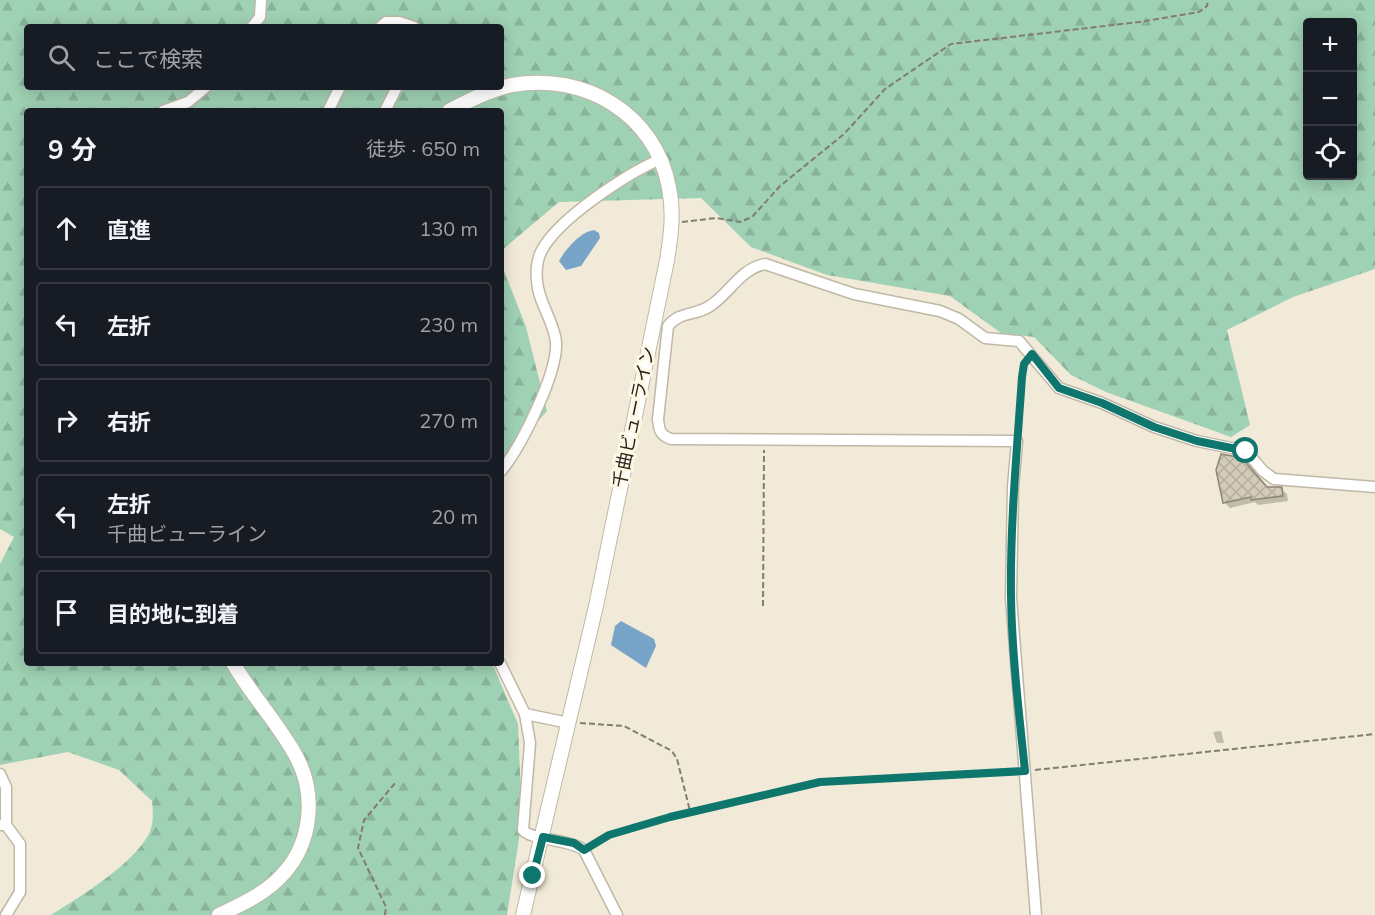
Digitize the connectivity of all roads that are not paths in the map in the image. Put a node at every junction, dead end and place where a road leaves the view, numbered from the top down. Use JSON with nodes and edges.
{"nodes":[{"id":1,"x":261,"y":0,"type":"edge"},
{"id":2,"x":254,"y":24,"type":"edge"},
{"id":3,"x":384,"y":24,"type":"edge"},
{"id":4,"x":406,"y":24,"type":"edge"},
{"id":5,"x":504,"y":88,"type":"edge"},
{"id":6,"x":202,"y":90,"type":"edge"},
{"id":7,"x":338,"y":90,"type":"edge"},
{"id":8,"x":396,"y":90,"type":"edge"},
{"id":9,"x":495,"y":90,"type":"edge"},
{"id":10,"x":171,"y":108,"type":"edge"},
{"id":11,"x":330,"y":108,"type":"edge"},
{"id":12,"x":386,"y":108,"type":"edge"},
{"id":13,"x":456,"y":108,"type":"edge"},
{"id":14,"x":661,"y":159,"type":"junction"},
{"id":15,"x":504,"y":467,"type":"edge"},
{"id":16,"x":1375,"y":487,"type":"edge"},
{"id":17,"x":235,"y":666,"type":"edge"},
{"id":18,"x":501,"y":666,"type":"edge"},
{"id":19,"x":525,"y":714,"type":"junction"},
{"id":20,"x":569,"y":723,"type":"junction"},
{"id":21,"x":0,"y":774,"type":"edge"},
{"id":22,"x":3,"y":825,"type":"edge"},
{"id":23,"x":543,"y":837,"type":"junction"},
{"id":24,"x":6,"y":915,"type":"edge"},
{"id":25,"x":219,"y":915,"type":"edge"},
{"id":26,"x":523,"y":915,"type":"edge"},
{"id":27,"x":617,"y":915,"type":"edge"},
{"id":28,"x":1036,"y":915,"type":"edge"}],
"edges":[{"from":1,"to":2,"type":"street"},
{"from":3,"to":4,"type":"street"},
{"from":5,"to":14,"type":"street","name":"千曲ビューライン"},
{"from":6,"to":10,"type":"street"},
{"from":7,"to":11,"type":"street"},
{"from":8,"to":12,"type":"street"},
{"from":9,"to":13,"type":"street","name":"千曲ビューライン"},
{"from":14,"to":15,"type":"street"},
{"from":14,"to":20,"type":"street","name":"千曲ビューライン"},
{"from":16,"to":28,"type":"street"},
{"from":17,"to":25,"type":"street"},
{"from":18,"to":19,"type":"street"},
{"from":19,"to":20,"type":"street"},
{"from":19,"to":23,"type":"street"},
{"from":20,"to":23,"type":"street","name":"千曲ビューライン"},
{"from":21,"to":22,"type":"street"},
{"from":22,"to":24,"type":"street"},
{"from":23,"to":26,"type":"street","name":"千曲ビューライン"},
{"from":23,"to":27,"type":"street"}]}
